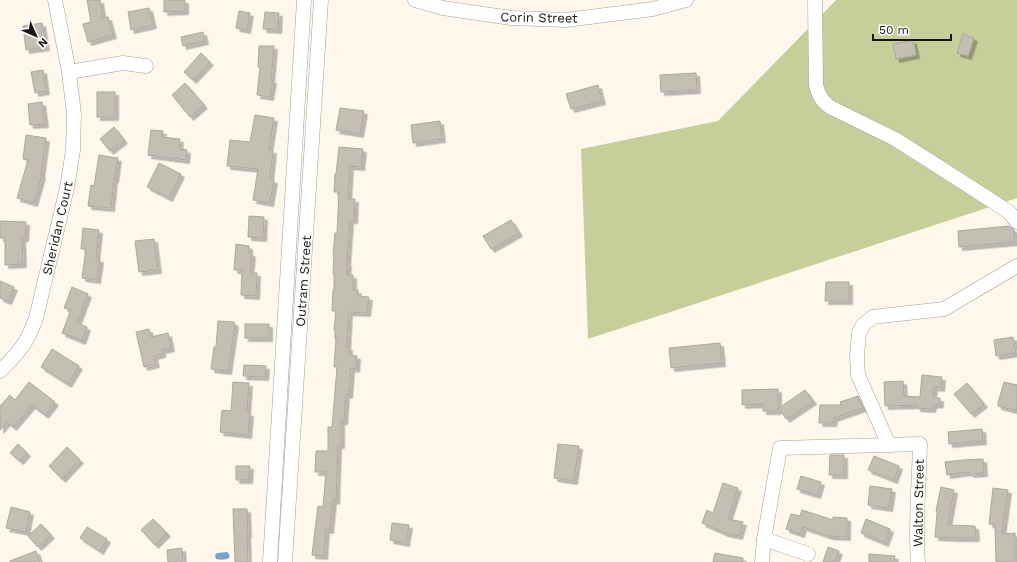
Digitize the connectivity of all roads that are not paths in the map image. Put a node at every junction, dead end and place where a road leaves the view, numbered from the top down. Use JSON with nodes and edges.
{"nodes":[{"id":1,"x":55,"y":0,"type":"edge"},
{"id":2,"x":304,"y":0,"type":"edge"},
{"id":3,"x":321,"y":0,"type":"edge"},
{"id":4,"x":415,"y":0,"type":"edge"},
{"id":5,"x":686,"y":0,"type":"edge"},
{"id":6,"x":815,"y":0,"type":"edge"},
{"id":7,"x":146,"y":66,"type":"dead end"},
{"id":8,"x":69,"y":72,"type":"junction"},
{"id":9,"x":1017,"y":222,"type":"edge"},
{"id":10,"x":1017,"y":266,"type":"edge"},
{"id":11,"x":0,"y":371,"type":"edge"},
{"id":12,"x":888,"y":445,"type":"junction"},
{"id":13,"x":764,"y":539,"type":"junction"},
{"id":14,"x":808,"y":554,"type":"dead end"},
{"id":15,"x":270,"y":562,"type":"edge"},
{"id":16,"x":285,"y":562,"type":"edge"},
{"id":17,"x":762,"y":562,"type":"edge"},
{"id":18,"x":918,"y":562,"type":"edge"}],
"edges":[{"from":1,"to":8,"type":"street","name":"Sheridan Court"},
{"from":2,"to":15,"type":"street","name":"Outram Street"},
{"from":3,"to":16,"type":"street","name":"Outram Street"},
{"from":4,"to":5,"type":"street","name":"Corin Street"},
{"from":6,"to":9,"type":"street"},
{"from":7,"to":8,"type":"street"},
{"from":8,"to":11,"type":"street","name":"Sheridan Court"},
{"from":10,"to":12,"type":"street"},
{"from":12,"to":13,"type":"street"},
{"from":12,"to":18,"type":"street","name":"Walton Street"},
{"from":13,"to":14,"type":"street"},
{"from":13,"to":17,"type":"street"}]}
